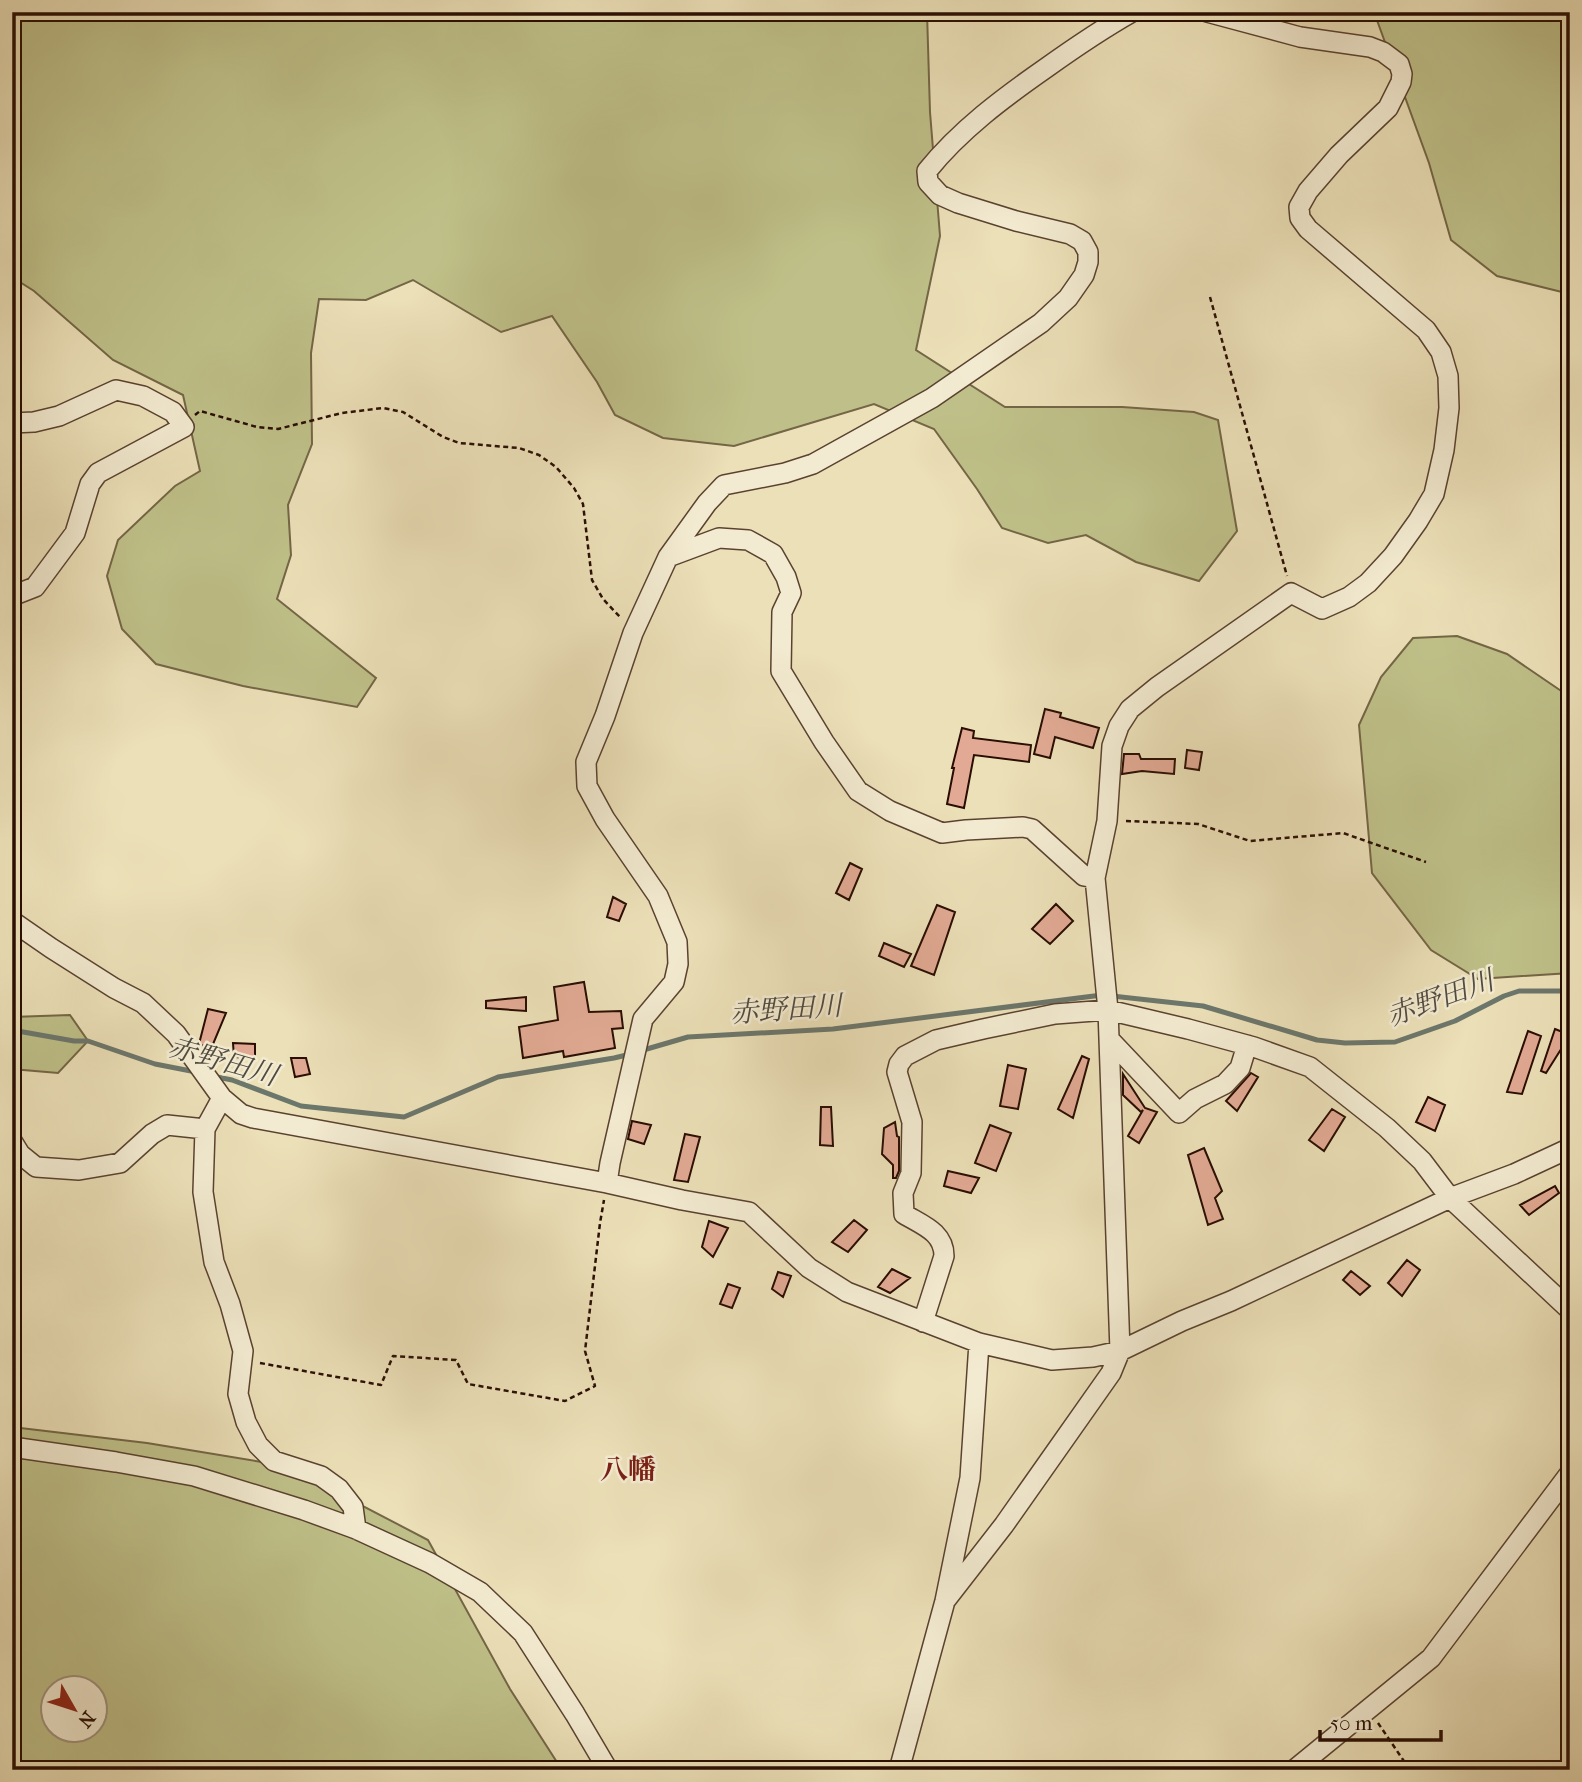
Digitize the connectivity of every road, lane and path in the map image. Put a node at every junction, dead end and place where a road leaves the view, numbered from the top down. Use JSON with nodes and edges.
{"nodes":[{"id":1,"x":1132,"y":12,"type":"edge"},
{"id":2,"x":1207,"y":12,"type":"edge"},
{"id":3,"x":1210,"y":297,"type":"dead end"},
{"id":4,"x":12,"y":424,"type":"edge"},
{"id":5,"x":184,"y":427,"type":"junction"},
{"id":6,"x":667,"y":557,"type":"junction"},
{"id":7,"x":1292,"y":593,"type":"junction"},
{"id":8,"x":12,"y":596,"type":"edge"},
{"id":9,"x":633,"y":633,"type":"junction"},
{"id":10,"x":1107,"y":821,"type":"junction"},
{"id":11,"x":1426,"y":862,"type":"dead end"},
{"id":12,"x":1095,"y":878,"type":"junction"},
{"id":13,"x":12,"y":921,"type":"edge"},
{"id":14,"x":1107,"y":1001,"type":"junction"},
{"id":15,"x":1109,"y":1039,"type":"junction"},
{"id":16,"x":1247,"y":1045,"type":"junction"},
{"id":17,"x":222,"y":1098,"type":"junction"},
{"id":18,"x":205,"y":1129,"type":"junction"},
{"id":19,"x":12,"y":1142,"type":"edge"},
{"id":20,"x":1570,"y":1148,"type":"edge"},
{"id":21,"x":607,"y":1183,"type":"junction"},
{"id":22,"x":1450,"y":1198,"type":"junction"},
{"id":23,"x":1570,"y":1310,"type":"edge"},
{"id":24,"x":923,"y":1322,"type":"junction"},
{"id":25,"x":979,"y":1343,"type":"junction"},
{"id":26,"x":1120,"y":1351,"type":"junction"},
{"id":27,"x":242,"y":1359,"type":"junction"},
{"id":28,"x":12,"y":1447,"type":"edge"},
{"id":29,"x":1570,"y":1473,"type":"edge"},
{"id":30,"x":356,"y":1529,"type":"junction"},
{"id":31,"x":945,"y":1601,"type":"junction"},
{"id":32,"x":1369,"y":1710,"type":"junction"},
{"id":33,"x":608,"y":1770,"type":"edge"},
{"id":34,"x":898,"y":1770,"type":"edge"},
{"id":35,"x":1294,"y":1770,"type":"edge"},
{"id":36,"x":1410,"y":1770,"type":"edge"}],
"edges":[{"from":1,"to":6,"type":"street"},
{"from":2,"to":7,"type":"street"},
{"from":3,"to":7,"type":"path"},
{"from":4,"to":5,"type":"street"},
{"from":5,"to":8,"type":"street"},
{"from":5,"to":9,"type":"path"},
{"from":6,"to":9,"type":"street"},
{"from":6,"to":12,"type":"street"},
{"from":7,"to":10,"type":"street"},
{"from":9,"to":21,"type":"street"},
{"from":10,"to":11,"type":"path"},
{"from":10,"to":12,"type":"street"},
{"from":12,"to":14,"type":"street"},
{"from":13,"to":17,"type":"street"},
{"from":14,"to":15,"type":"street"},
{"from":14,"to":16,"type":"street"},
{"from":14,"to":24,"type":"street"},
{"from":15,"to":16,"type":"street"},
{"from":15,"to":26,"type":"street"},
{"from":16,"to":22,"type":"street"},
{"from":17,"to":18,"type":"street"},
{"from":17,"to":21,"type":"street"},
{"from":18,"to":19,"type":"street"},
{"from":18,"to":27,"type":"street"},
{"from":20,"to":22,"type":"street"},
{"from":21,"to":24,"type":"street"},
{"from":21,"to":27,"type":"path"},
{"from":22,"to":23,"type":"street"},
{"from":22,"to":26,"type":"street"},
{"from":24,"to":25,"type":"street"},
{"from":25,"to":26,"type":"street"},
{"from":25,"to":31,"type":"street"},
{"from":26,"to":31,"type":"street"},
{"from":27,"to":30,"type":"street"},
{"from":28,"to":30,"type":"street"},
{"from":29,"to":32,"type":"street"},
{"from":30,"to":33,"type":"street"},
{"from":31,"to":34,"type":"street"},
{"from":32,"to":35,"type":"street"},
{"from":32,"to":36,"type":"path"}]}
